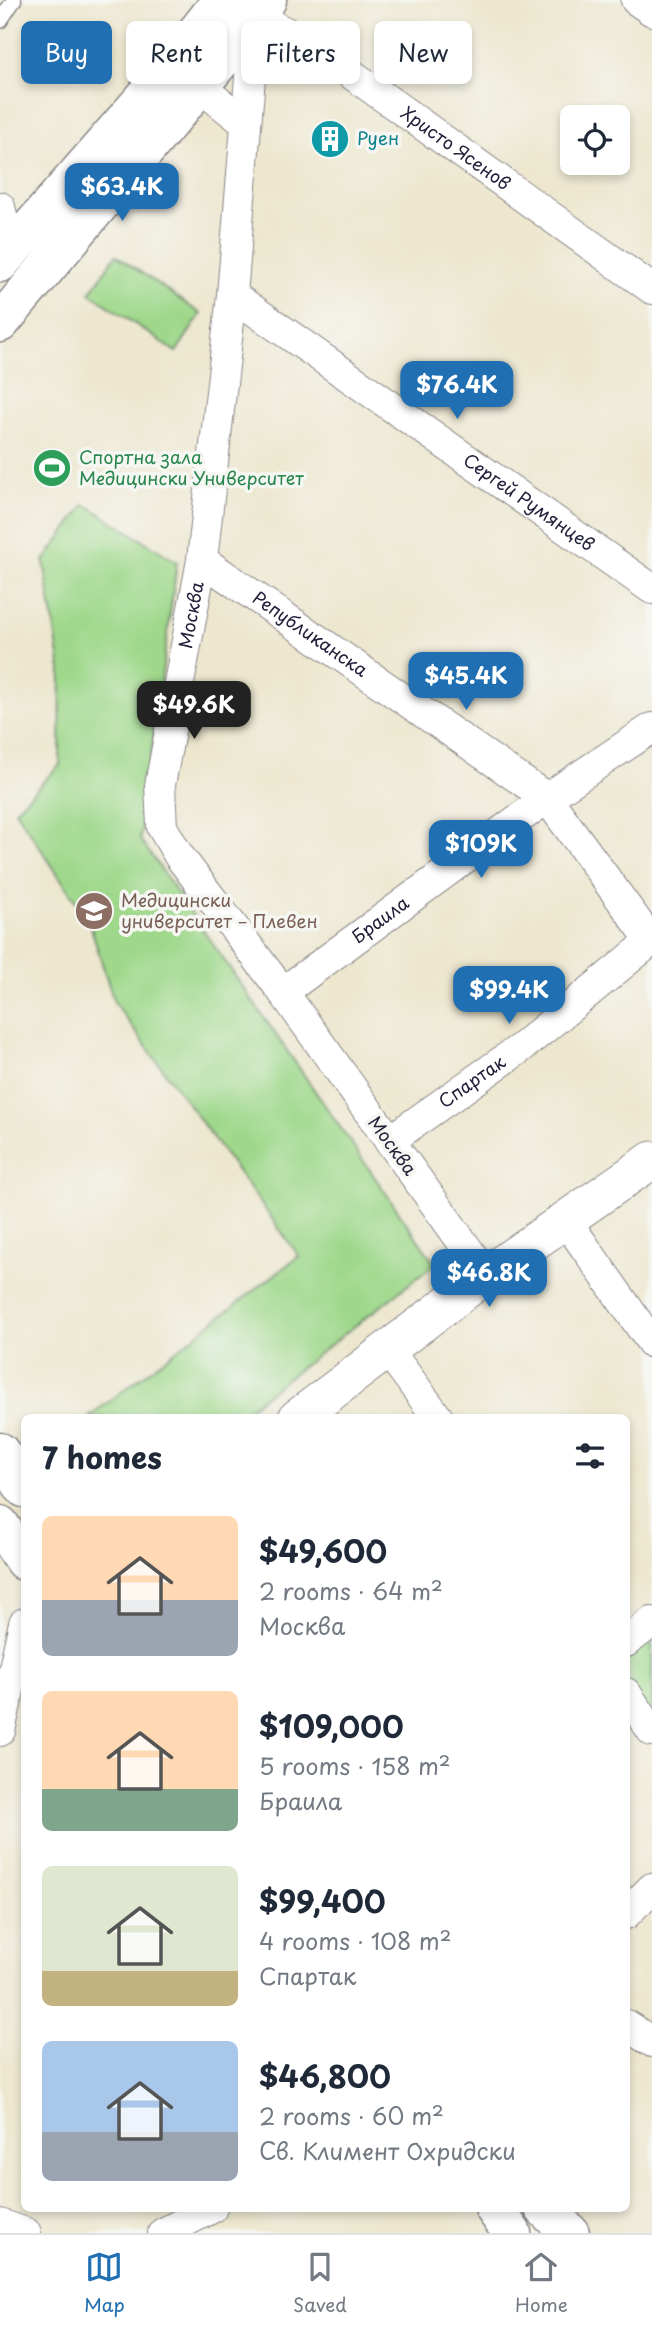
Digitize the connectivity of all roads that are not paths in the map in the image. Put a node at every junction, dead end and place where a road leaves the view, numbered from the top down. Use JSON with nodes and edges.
{"nodes":[{"id":1,"x":14,"y":0,"type":"edge"},
{"id":2,"x":222,"y":0,"type":"edge"},
{"id":3,"x":636,"y":0,"type":"edge"},
{"id":4,"x":261,"y":8,"type":"edge"},
{"id":5,"x":652,"y":11,"type":"edge"},
{"id":6,"x":0,"y":21,"type":"edge"},
{"id":7,"x":212,"y":21,"type":"edge"},
{"id":8,"x":227,"y":38,"type":"edge"},
{"id":9,"x":177,"y":84,"type":"edge"},
{"id":10,"x":179,"y":84,"type":"edge"},
{"id":11,"x":197,"y":84,"type":"edge"},
{"id":12,"x":244,"y":122,"type":"junction"},
{"id":13,"x":0,"y":207,"type":"edge"},
{"id":14,"x":5,"y":257,"type":"edge"},
{"id":15,"x":647,"y":276,"type":"edge"},
{"id":16,"x":232,"y":295,"type":"junction"},
{"id":17,"x":0,"y":323,"type":"edge"},
{"id":18,"x":202,"y":560,"type":"junction"},
{"id":19,"x":652,"y":589,"type":"edge"},
{"id":20,"x":652,"y":729,"type":"edge"},
{"id":21,"x":547,"y":798,"type":"junction"},
{"id":22,"x":652,"y":942,"type":"edge"},
{"id":23,"x":283,"y":992,"type":"junction"},
{"id":24,"x":389,"y":1141,"type":"junction"},
{"id":25,"x":652,"y":1160,"type":"edge"},
{"id":26,"x":565,"y":1219,"type":"junction"},
{"id":27,"x":486,"y":1275,"type":"junction"},
{"id":28,"x":652,"y":1343,"type":"edge"},
{"id":29,"x":388,"y":1350,"type":"junction"},
{"id":30,"x":302,"y":1414,"type":"edge"},
{"id":31,"x":435,"y":1414,"type":"edge"},
{"id":32,"x":0,"y":1452,"type":"edge"},
{"id":33,"x":21,"y":1484,"type":"edge"},
{"id":34,"x":0,"y":1525,"type":"edge"},
{"id":35,"x":21,"y":1556,"type":"edge"},
{"id":36,"x":652,"y":1622,"type":"edge"},
{"id":37,"x":21,"y":1623,"type":"edge"},
{"id":38,"x":0,"y":1625,"type":"edge"},
{"id":39,"x":21,"y":1636,"type":"edge"},
{"id":40,"x":630,"y":1639,"type":"edge"},
{"id":41,"x":630,"y":1699,"type":"edge"},
{"id":42,"x":0,"y":1731,"type":"edge"},
{"id":43,"x":652,"y":1731,"type":"edge"},
{"id":44,"x":652,"y":1888,"type":"edge"},
{"id":45,"x":630,"y":1910,"type":"edge"},
{"id":46,"x":630,"y":2028,"type":"edge"},
{"id":47,"x":652,"y":2042,"type":"edge"},
{"id":48,"x":204,"y":2212,"type":"edge"},
{"id":49,"x":497,"y":2212,"type":"edge"},
{"id":50,"x":548,"y":2212,"type":"edge"},
{"id":51,"x":0,"y":2224,"type":"edge"},
{"id":52,"x":26,"y":2233,"type":"edge"},
{"id":53,"x":163,"y":2233,"type":"edge"},
{"id":54,"x":512,"y":2233,"type":"edge"},
{"id":55,"x":570,"y":2233,"type":"edge"}],
"edges":[{"from":1,"to":6,"type":"lane"},
{"from":2,"to":7,"type":"main road"},
{"from":3,"to":5,"type":"street"},
{"from":4,"to":8,"type":"main road"},
{"from":4,"to":12,"type":"street","name":"Москва"},
{"from":4,"to":15,"type":"street","name":"Христо Ясенов"},
{"from":9,"to":14,"type":"main road"},
{"from":10,"to":17,"type":"main road"},
{"from":11,"to":12,"type":"street"},
{"from":12,"to":16,"type":"street","name":"Москва"},
{"from":13,"to":14,"type":"street"},
{"from":16,"to":18,"type":"street","name":"Москва"},
{"from":16,"to":19,"type":"street","name":"Сергей Румянцев"},
{"from":18,"to":21,"type":"street","name":"Републиканска"},
{"from":18,"to":23,"type":"street","name":"Москва"},
{"from":20,"to":21,"type":"street","name":"Браила"},
{"from":21,"to":22,"type":"street","name":"Републиканска"},
{"from":21,"to":23,"type":"street","name":"Браила"},
{"from":22,"to":24,"type":"street","name":"Спартак"},
{"from":23,"to":24,"type":"street","name":"Москва"},
{"from":24,"to":27,"type":"street","name":"Москва"},
{"from":25,"to":26,"type":"street"},
{"from":26,"to":27,"type":"street"},
{"from":26,"to":28,"type":"street"},
{"from":27,"to":29,"type":"street"},
{"from":29,"to":30,"type":"street"},
{"from":29,"to":31,"type":"street"},
{"from":32,"to":33,"type":"main road"},
{"from":34,"to":35,"type":"main road"},
{"from":36,"to":40,"type":"street"},
{"from":37,"to":38,"type":"street"},
{"from":39,"to":42,"type":"street"},
{"from":41,"to":43,"type":"street"},
{"from":44,"to":45,"type":"street"},
{"from":46,"to":47,"type":"street"},
{"from":48,"to":53,"type":"street"},
{"from":49,"to":54,"type":"main road"},
{"from":50,"to":55,"type":"main road"},
{"from":51,"to":52,"type":"street"}]}
